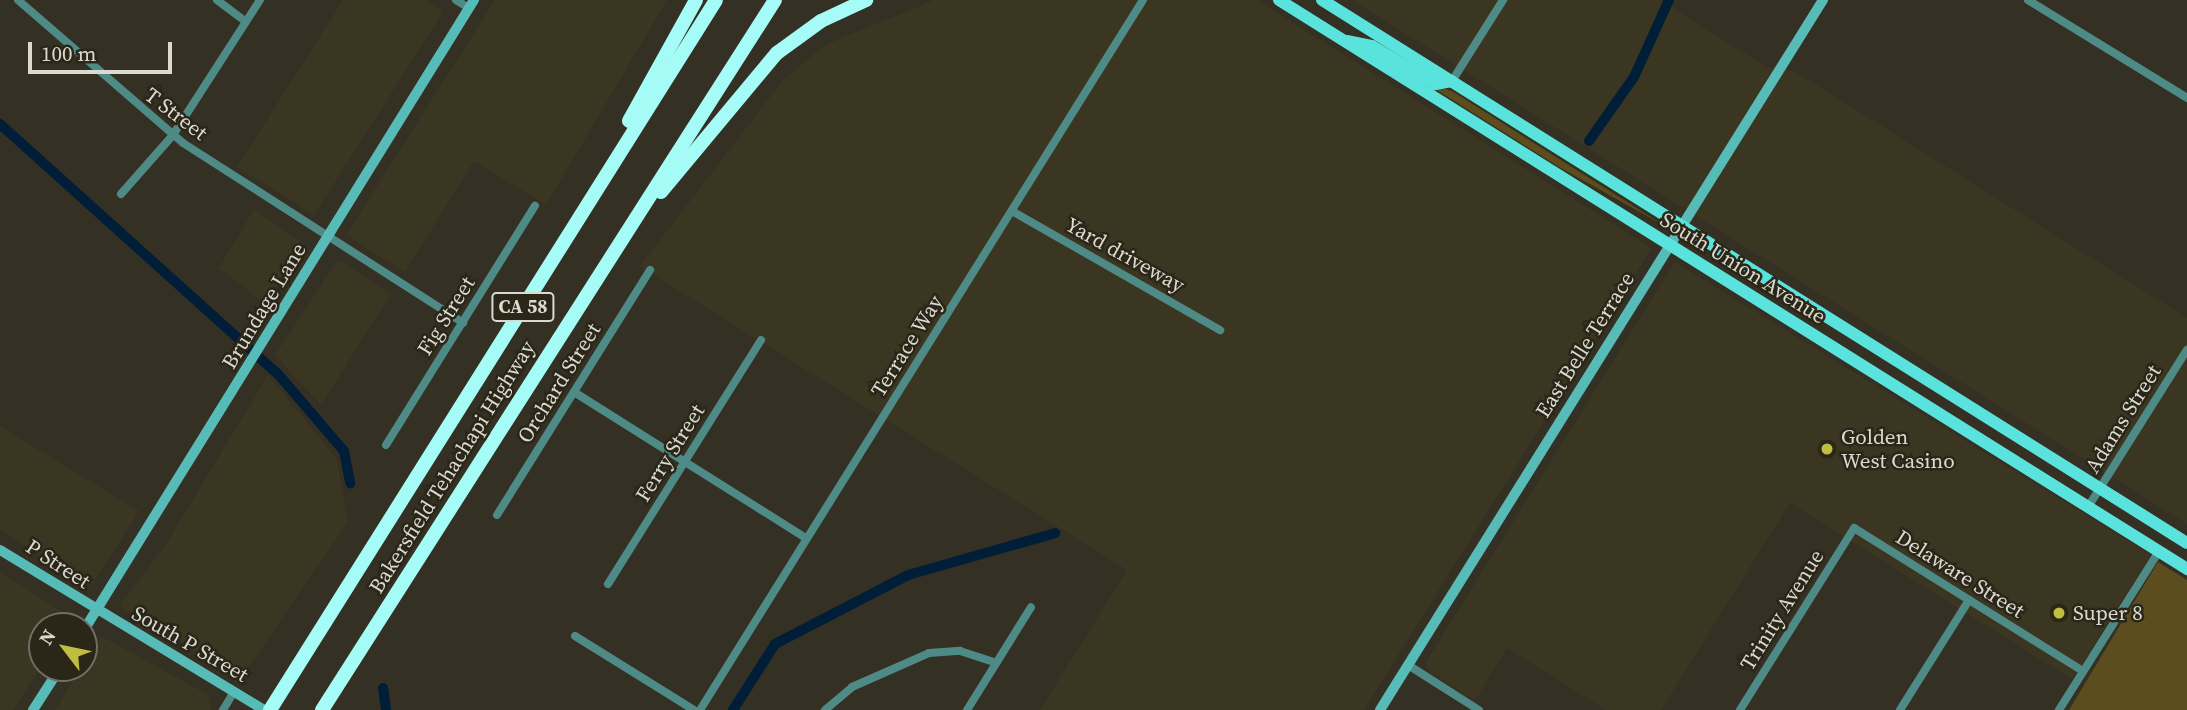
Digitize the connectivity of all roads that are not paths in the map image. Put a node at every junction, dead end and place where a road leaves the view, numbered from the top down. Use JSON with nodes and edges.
{"nodes":[{"id":1,"x":18,"y":0,"type":"edge"},
{"id":2,"x":217,"y":0,"type":"edge"},
{"id":3,"x":260,"y":0,"type":"edge"},
{"id":4,"x":456,"y":0,"type":"edge"},
{"id":5,"x":696,"y":0,"type":"edge"},
{"id":6,"x":716,"y":0,"type":"edge"},
{"id":7,"x":775,"y":0,"type":"edge"},
{"id":8,"x":866,"y":0,"type":"edge"},
{"id":9,"x":1143,"y":0,"type":"edge"},
{"id":10,"x":1279,"y":0,"type":"edge"},
{"id":11,"x":1322,"y":0,"type":"edge"},
{"id":12,"x":1503,"y":0,"type":"edge"},
{"id":13,"x":1823,"y":0,"type":"edge"},
{"id":14,"x":2028,"y":0,"type":"edge"},
{"id":15,"x":471,"y":4,"type":"edge"},
{"id":16,"x":246,"y":22,"type":"junction"},
{"id":17,"x":1344,"y":41,"type":"junction"},
{"id":18,"x":1452,"y":81,"type":"junction"},
{"id":19,"x":2187,"y":98,"type":"edge"},
{"id":20,"x":173,"y":135,"type":"junction"},
{"id":21,"x":121,"y":194,"type":"dead end"},
{"id":22,"x":536,"y":206,"type":"dead end"},
{"id":23,"x":1012,"y":211,"type":"junction"},
{"id":24,"x":575,"y":223,"type":"junction"},
{"id":25,"x":1682,"y":226,"type":"junction"},
{"id":26,"x":329,"y":236,"type":"junction"},
{"id":27,"x":1670,"y":245,"type":"junction"},
{"id":28,"x":612,"y":254,"type":"junction"},
{"id":29,"x":650,"y":270,"type":"dead end"},
{"id":30,"x":463,"y":323,"type":"junction"},
{"id":31,"x":1220,"y":330,"type":"dead end"},
{"id":32,"x":761,"y":340,"type":"dead end"},
{"id":33,"x":2187,"y":350,"type":"edge"},
{"id":34,"x":574,"y":392,"type":"junction"},
{"id":35,"x":386,"y":445,"type":"dead end"},
{"id":36,"x":685,"y":462,"type":"junction"},
{"id":37,"x":2100,"y":488,"type":"junction"},
{"id":38,"x":2088,"y":507,"type":"junction"},
{"id":39,"x":497,"y":515,"type":"dead end"},
{"id":40,"x":1854,"y":528,"type":"joint"},
{"id":41,"x":807,"y":539,"type":"junction"},
{"id":42,"x":2187,"y":542,"type":"edge"},
{"id":43,"x":0,"y":550,"type":"edge"},
{"id":44,"x":2159,"y":551,"type":"junction"},
{"id":45,"x":2187,"y":569,"type":"edge"},
{"id":46,"x":608,"y":584,"type":"dead end"},
{"id":47,"x":1969,"y":600,"type":"junction"},
{"id":48,"x":1031,"y":607,"type":"dead end"},
{"id":49,"x":96,"y":611,"type":"junction"},
{"id":50,"x":575,"y":636,"type":"dead end"},
{"id":51,"x":996,"y":663,"type":"junction"},
{"id":52,"x":1408,"y":665,"type":"junction"},
{"id":53,"x":2083,"y":671,"type":"junction"},
{"id":54,"x":51,"y":682,"type":"edge"},
{"id":55,"x":234,"y":692,"type":"junction"},
{"id":56,"x":323,"y":709,"type":"edge"},
{"id":57,"x":33,"y":710,"type":"edge"},
{"id":58,"x":223,"y":710,"type":"edge"},
{"id":59,"x":264,"y":710,"type":"edge"},
{"id":60,"x":270,"y":710,"type":"edge"},
{"id":61,"x":694,"y":710,"type":"edge"},
{"id":62,"x":701,"y":710,"type":"edge"},
{"id":63,"x":825,"y":710,"type":"edge"},
{"id":64,"x":967,"y":710,"type":"edge"},
{"id":65,"x":1380,"y":710,"type":"edge"},
{"id":66,"x":1479,"y":710,"type":"edge"},
{"id":67,"x":1740,"y":710,"type":"edge"},
{"id":68,"x":1900,"y":710,"type":"edge"},
{"id":69,"x":2059,"y":710,"type":"edge"}],
"edges":[{"from":1,"to":20,"type":"street","name":"T Street"},
{"from":2,"to":16,"type":"street"},
{"from":3,"to":16,"type":"street"},
{"from":4,"to":15,"type":"street"},
{"from":5,"to":24,"type":"highway"},
{"from":6,"to":24,"type":"highway","name":"Bakersfield Tehachapi Highway","number":"CA 58"},
{"from":7,"to":28,"type":"highway","name":"Bakersfield Tehachapi Highway","number":"CA 58"},
{"from":8,"to":28,"type":"highway"},
{"from":9,"to":23,"type":"street","name":"Terrace Way"},
{"from":10,"to":17,"type":"main road","name":"South Union Avenue"},
{"from":11,"to":18,"type":"main road","name":"South Union Avenue"},
{"from":12,"to":18,"type":"street"},
{"from":13,"to":25,"type":"street","name":"East Belle Terrace"},
{"from":14,"to":19,"type":"street"},
{"from":15,"to":26,"type":"street","name":"Brundage Lane"},
{"from":16,"to":20,"type":"street"},
{"from":17,"to":18,"type":"main road"},
{"from":17,"to":27,"type":"main road","name":"South Union Avenue"},
{"from":18,"to":25,"type":"main road","name":"South Union Avenue"},
{"from":20,"to":21,"type":"street"},
{"from":20,"to":26,"type":"street","name":"T Street"},
{"from":22,"to":30,"type":"street","name":"Fig Street"},
{"from":23,"to":31,"type":"street","name":"Yard driveway"},
{"from":23,"to":41,"type":"street","name":"Terrace Way"},
{"from":24,"to":60,"type":"highway","name":"Bakersfield Tehachapi Highway","number":"CA 58"},
{"from":25,"to":27,"type":"street","name":"East Belle Terrace"},
{"from":25,"to":37,"type":"main road","name":"South Union Avenue"},
{"from":26,"to":30,"type":"street","name":"T Street"},
{"from":26,"to":49,"type":"street","name":"Brundage Lane"},
{"from":27,"to":38,"type":"main road","name":"South Union Avenue"},
{"from":27,"to":52,"type":"street","name":"East Belle Terrace"},
{"from":28,"to":56,"type":"highway","name":"Bakersfield Tehachapi Highway","number":"CA 58"},
{"from":29,"to":34,"type":"street","name":"Orchard Street"},
{"from":30,"to":35,"type":"street","name":"Fig Street"},
{"from":32,"to":36,"type":"street","name":"Ferry Street"},
{"from":33,"to":37,"type":"street","name":"Adams Street"},
{"from":34,"to":36,"type":"street"},
{"from":34,"to":39,"type":"street","name":"Orchard Street"},
{"from":36,"to":41,"type":"street"},
{"from":36,"to":46,"type":"street","name":"Ferry Street"},
{"from":37,"to":38,"type":"street","name":"Adams Street"},
{"from":37,"to":42,"type":"main road","name":"South Union Avenue"},
{"from":38,"to":44,"type":"main road","name":"South Union Avenue"},
{"from":40,"to":47,"type":"street","name":"Delaware Street"},
{"from":40,"to":67,"type":"street","name":"Trinity Avenue"},
{"from":41,"to":62,"type":"street","name":"Terrace Way"},
{"from":43,"to":49,"type":"street","name":"P Street"},
{"from":44,"to":45,"type":"main road","name":"South Union Avenue"},
{"from":44,"to":53,"type":"street"},
{"from":47,"to":53,"type":"street","name":"Delaware Street"},
{"from":47,"to":68,"type":"street"},
{"from":48,"to":51,"type":"street"},
{"from":49,"to":55,"type":"street","name":"South P Street"},
{"from":50,"to":61,"type":"street"},
{"from":51,"to":63,"type":"street"},
{"from":51,"to":64,"type":"street"},
{"from":52,"to":65,"type":"street","name":"East Belle Terrace"},
{"from":52,"to":66,"type":"street"},
{"from":53,"to":69,"type":"street"},
{"from":54,"to":57,"type":"street"},
{"from":55,"to":58,"type":"street"},
{"from":55,"to":59,"type":"street","name":"South P Street"}]}
